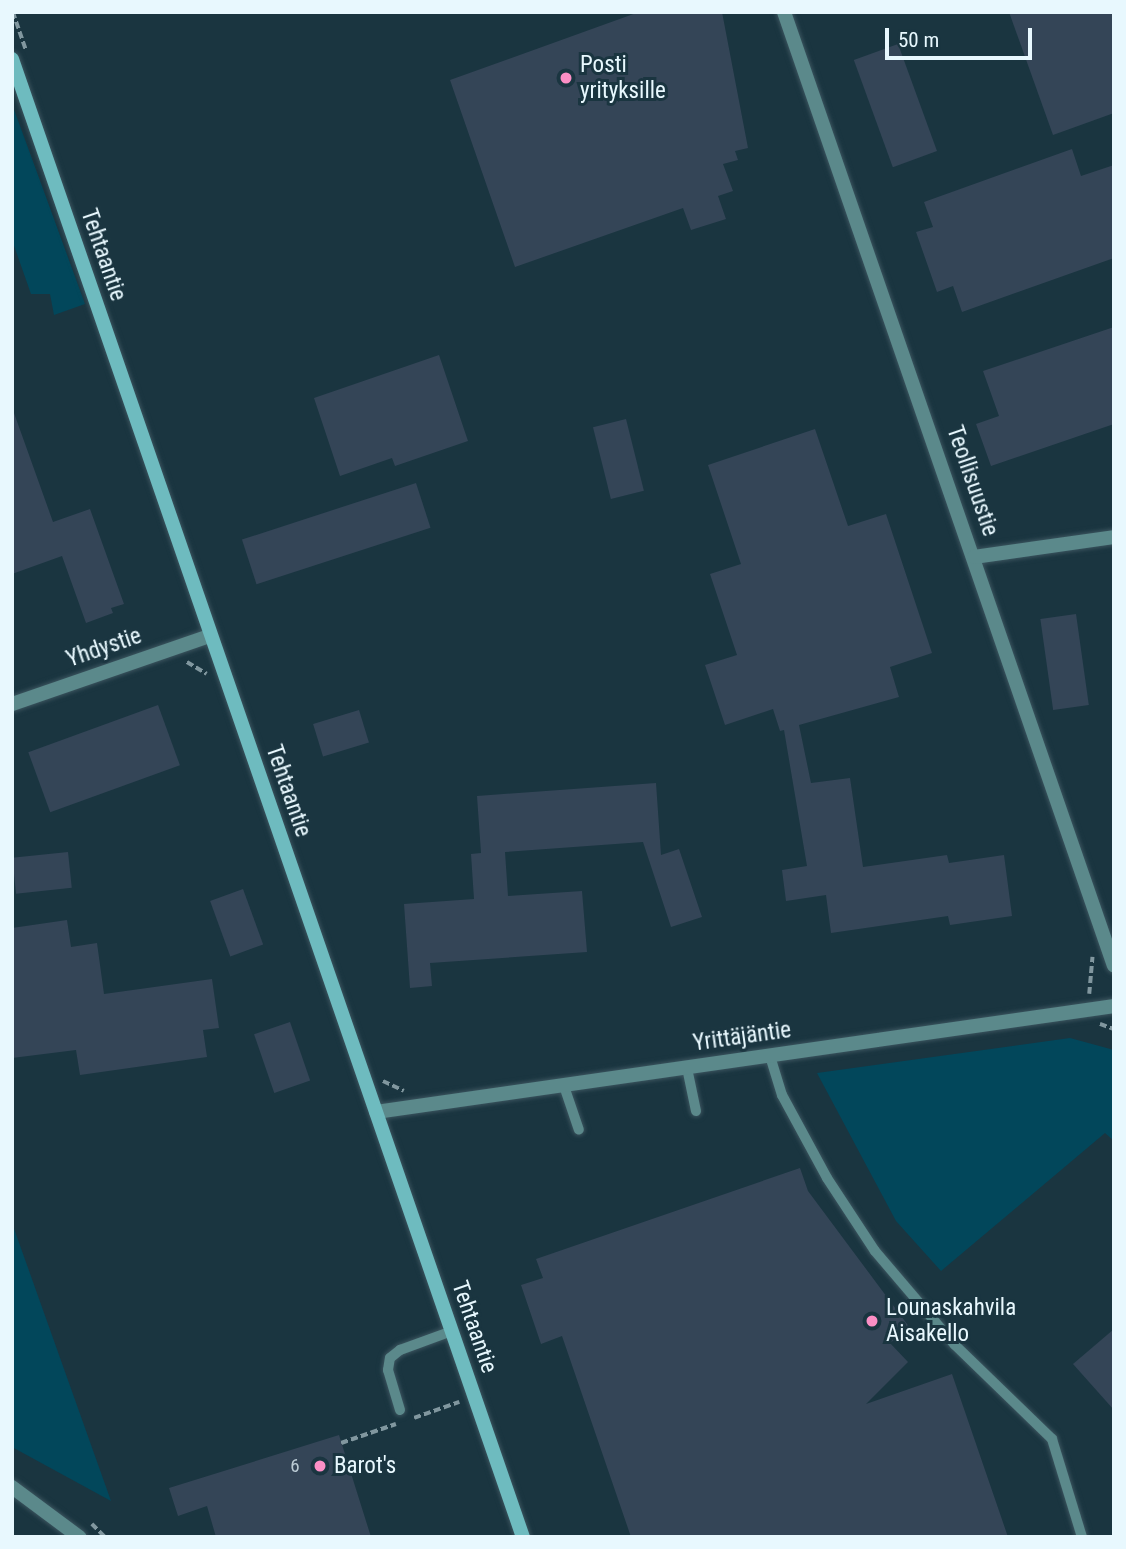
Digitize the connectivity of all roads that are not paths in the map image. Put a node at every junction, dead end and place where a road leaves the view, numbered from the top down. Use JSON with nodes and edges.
{"nodes":[{"id":1,"x":785,"y":12,"type":"edge"},
{"id":2,"x":12,"y":59,"type":"edge"},
{"id":3,"x":1114,"y":537,"type":"edge"},
{"id":4,"x":974,"y":557,"type":"junction"},
{"id":5,"x":210,"y":636,"type":"junction"},
{"id":6,"x":12,"y":704,"type":"edge"},
{"id":7,"x":1114,"y":966,"type":"edge"},
{"id":8,"x":1114,"y":1006,"type":"edge"},
{"id":9,"x":771,"y":1056,"type":"junction"},
{"id":10,"x":687,"y":1068,"type":"junction"},
{"id":11,"x":564,"y":1086,"type":"junction"},
{"id":12,"x":696,"y":1111,"type":"dead end"},
{"id":13,"x":376,"y":1112,"type":"junction"},
{"id":14,"x":579,"y":1130,"type":"dead end"},
{"id":15,"x":452,"y":1331,"type":"junction"},
{"id":16,"x":400,"y":1410,"type":"dead end"},
{"id":17,"x":12,"y":1487,"type":"edge"},
{"id":18,"x":79,"y":1537,"type":"edge"},
{"id":19,"x":523,"y":1537,"type":"edge"},
{"id":20,"x":1082,"y":1537,"type":"edge"}],
"edges":[{"from":1,"to":4,"type":"street","name":"Teollisuustie"},
{"from":2,"to":5,"type":"street","name":"Tehtaantie"},
{"from":3,"to":4,"type":"street"},
{"from":4,"to":7,"type":"street","name":"Teollisuustie"},
{"from":5,"to":6,"type":"street","name":"Yhdystie"},
{"from":5,"to":13,"type":"street","name":"Tehtaantie"},
{"from":8,"to":9,"type":"street","name":"Yrittäjäntie"},
{"from":9,"to":10,"type":"street","name":"Yrittäjäntie"},
{"from":9,"to":20,"type":"lane"},
{"from":10,"to":11,"type":"street","name":"Yrittäjäntie"},
{"from":10,"to":12,"type":"lane"},
{"from":11,"to":13,"type":"street","name":"Yrittäjäntie"},
{"from":11,"to":14,"type":"lane"},
{"from":13,"to":15,"type":"street","name":"Tehtaantie"},
{"from":15,"to":16,"type":"lane"},
{"from":15,"to":19,"type":"street","name":"Tehtaantie"},
{"from":17,"to":18,"type":"street"}]}
